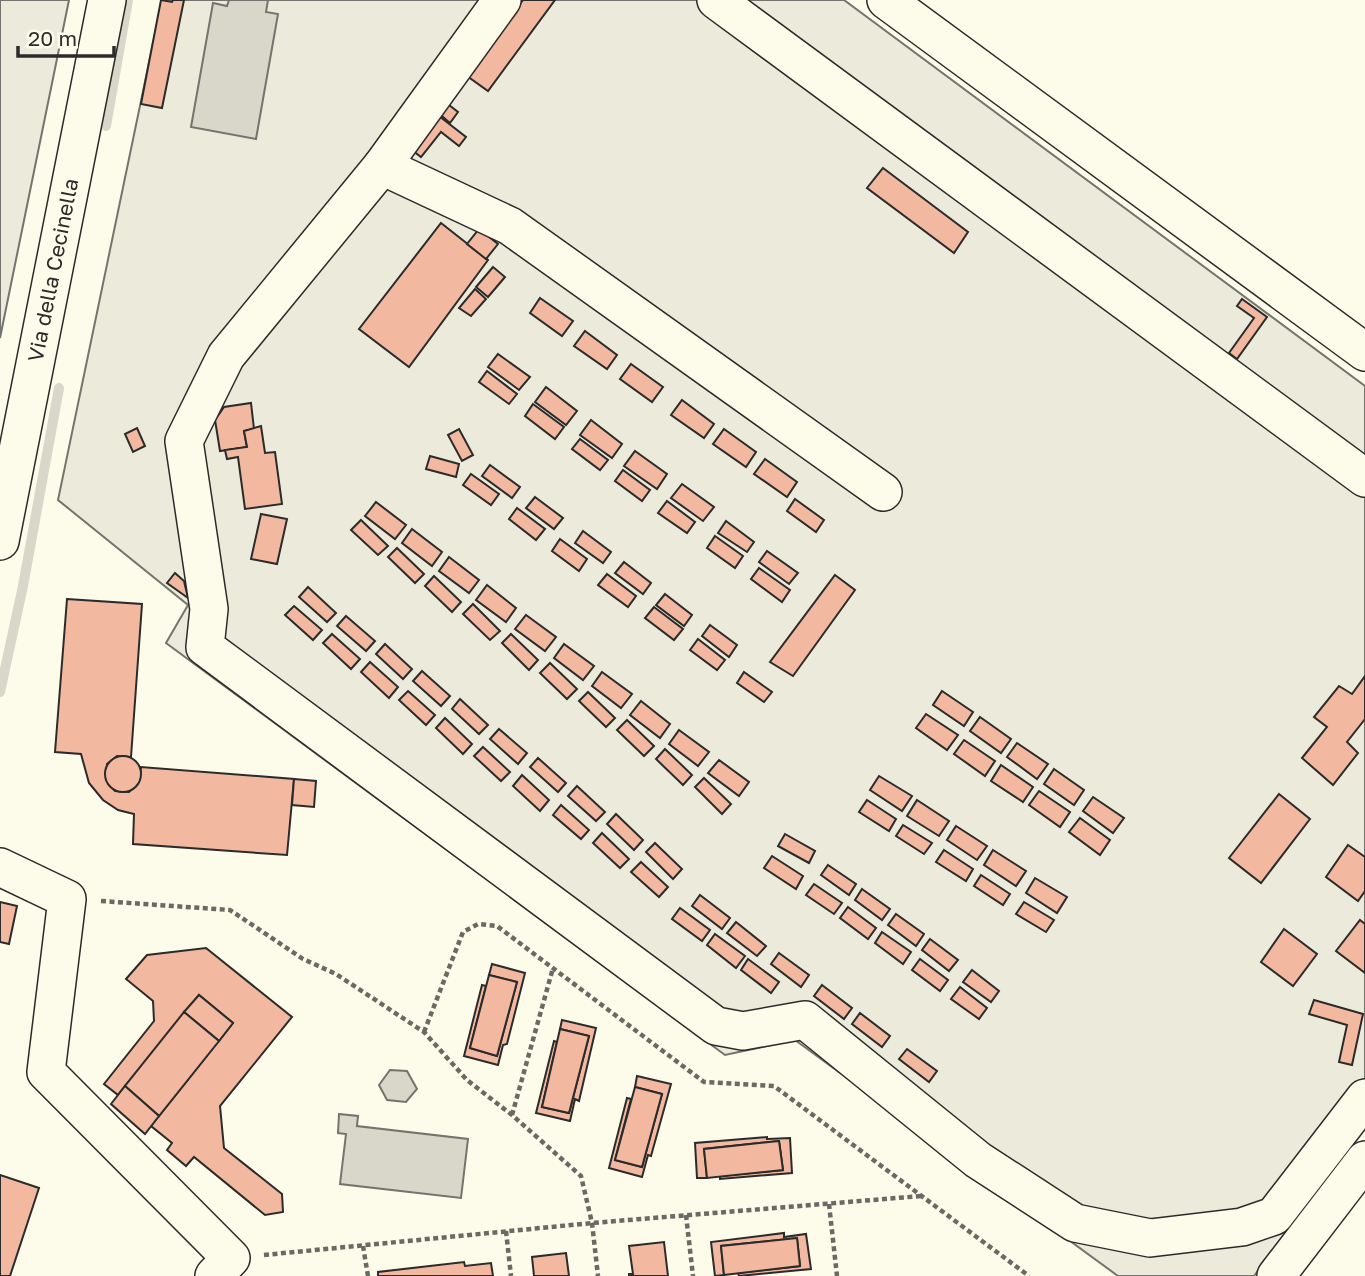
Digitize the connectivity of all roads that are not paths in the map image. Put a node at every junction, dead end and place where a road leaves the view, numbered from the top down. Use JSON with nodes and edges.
{"nodes":[{"id":1,"x":107,"y":0,"type":"edge"},
{"id":2,"x":502,"y":0,"type":"edge"},
{"id":3,"x":716,"y":0,"type":"edge"},
{"id":4,"x":886,"y":0,"type":"edge"},
{"id":5,"x":382,"y":166,"type":"junction"},
{"id":6,"x":1365,"y":352,"type":"edge"},
{"id":7,"x":1365,"y":478,"type":"edge"},
{"id":8,"x":883,"y":492,"type":"dead end"},
{"id":9,"x":0,"y":541,"type":"edge"},
{"id":10,"x":0,"y":867,"type":"edge"},
{"id":11,"x":1365,"y":1098,"type":"edge"},
{"id":12,"x":1365,"y":1160,"type":"edge"},
{"id":13,"x":223,"y":1267,"type":"edge"},
{"id":14,"x":1276,"y":1276,"type":"edge"}],
"edges":[{"from":1,"to":9,"type":"street","name":"Via della Cecinella"},
{"from":2,"to":5,"type":"street"},
{"from":3,"to":7,"type":"street"},
{"from":4,"to":6,"type":"street"},
{"from":5,"to":8,"type":"street"},
{"from":5,"to":11,"type":"street"},
{"from":10,"to":13,"type":"street"},
{"from":12,"to":14,"type":"street"}]}
